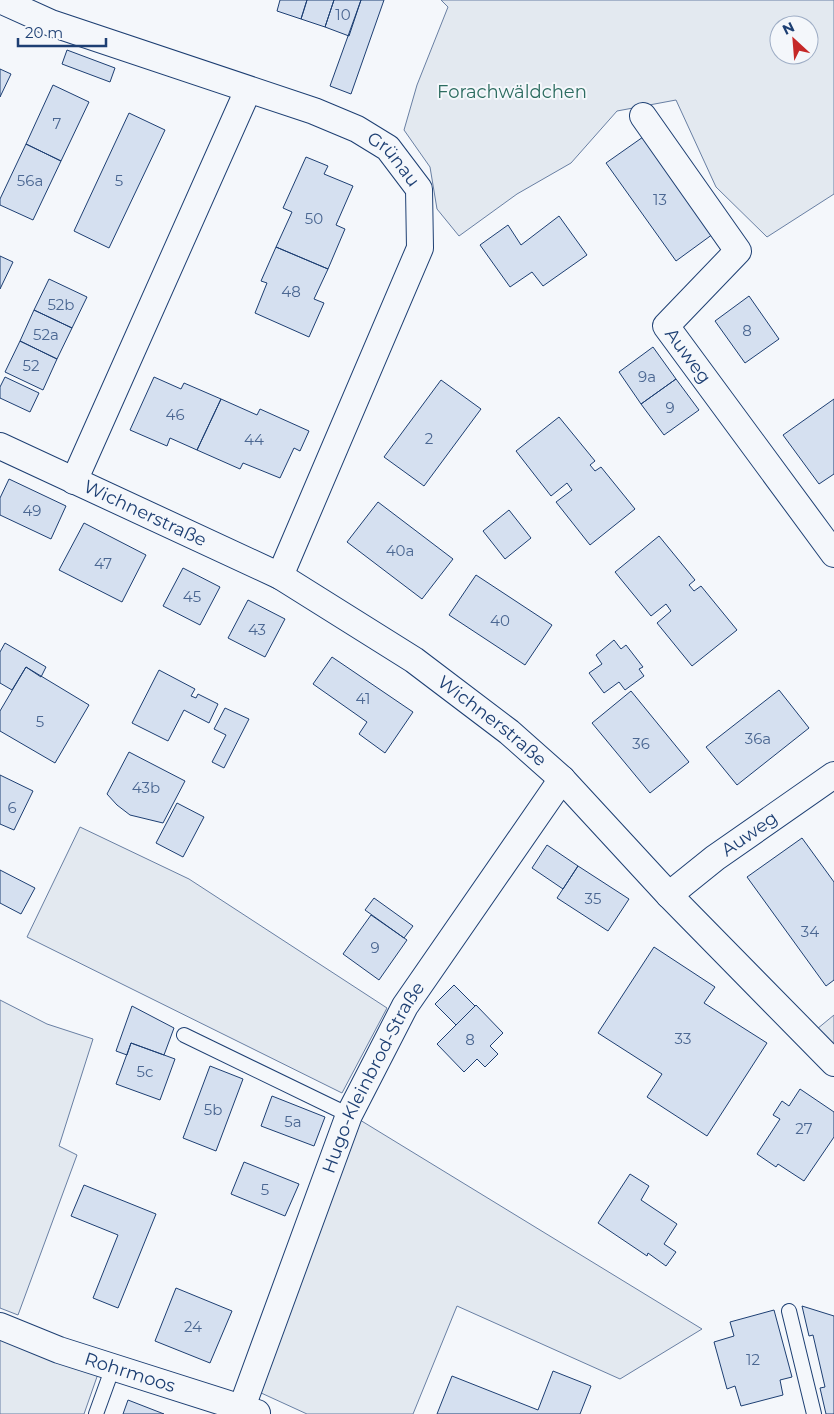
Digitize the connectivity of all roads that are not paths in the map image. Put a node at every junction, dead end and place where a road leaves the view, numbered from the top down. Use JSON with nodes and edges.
{"nodes":[{"id":1,"x":0,"y":0,"type":"edge"},
{"id":2,"x":248,"y":90,"type":"junction"},
{"id":3,"x":642,"y":116,"type":"dead end"},
{"id":4,"x":0,"y":446,"type":"edge"},
{"id":5,"x":74,"y":481,"type":"junction"},
{"id":6,"x":834,"y":554,"type":"edge"},
{"id":7,"x":280,"y":576,"type":"junction"},
{"id":8,"x":834,"y":775,"type":"edge"},
{"id":9,"x":562,"y":779,"type":"junction"},
{"id":10,"x":669,"y":895,"type":"junction"},
{"id":11,"x":184,"y":1036,"type":"dead end"},
{"id":12,"x":834,"y":1062,"type":"edge"},
{"id":13,"x":349,"y":1115,"type":"junction"},
{"id":14,"x":789,"y":1311,"type":"dead end"},
{"id":15,"x":0,"y":1326,"type":"edge"},
{"id":16,"x":113,"y":1367,"type":"junction"},
{"id":17,"x":251,"y":1411,"type":"edge"},
{"id":18,"x":96,"y":1414,"type":"edge"},
{"id":19,"x":814,"y":1414,"type":"edge"}],
"edges":[{"from":1,"to":2,"type":"street","name":"Grünau"},
{"from":2,"to":5,"type":"street","name":"Wichnerstraße"},
{"from":2,"to":7,"type":"street","name":"Grünau"},
{"from":3,"to":6,"type":"street","name":"Auweg"},
{"from":4,"to":5,"type":"street","name":"Wichnerstraße"},
{"from":5,"to":7,"type":"street","name":"Wichnerstraße"},
{"from":7,"to":9,"type":"street","name":"Wichnerstraße"},
{"from":8,"to":10,"type":"street","name":"Auweg"},
{"from":9,"to":10,"type":"street","name":"Wichnerstraße"},
{"from":9,"to":13,"type":"street","name":"Hugo-Kleinbrod-Straße"},
{"from":10,"to":12,"type":"street","name":"Wichnerstraße"},
{"from":11,"to":13,"type":"lane"},
{"from":13,"to":17,"type":"street","name":"Hugo-Kleinbrod-Straße"},
{"from":14,"to":19,"type":"lane"},
{"from":15,"to":16,"type":"street","name":"Rohrmoos"},
{"from":16,"to":17,"type":"street","name":"Rohrmoos"},
{"from":16,"to":18,"type":"lane"}]}
